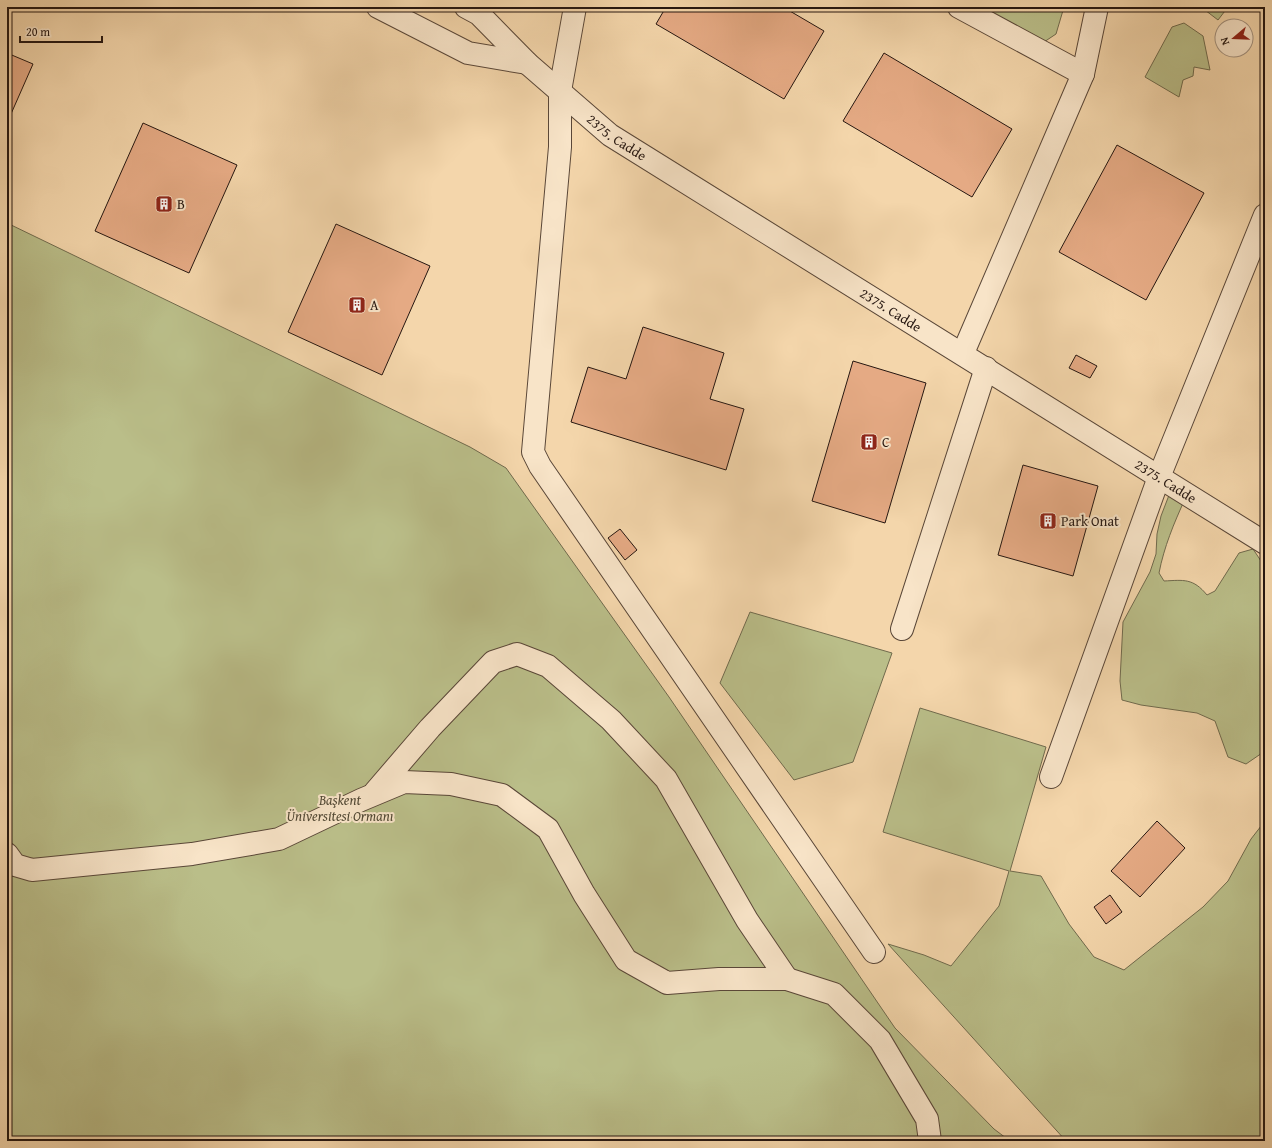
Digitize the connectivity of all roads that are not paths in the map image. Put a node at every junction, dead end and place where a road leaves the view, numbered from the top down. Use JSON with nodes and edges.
{"nodes":[{"id":1,"x":378,"y":7,"type":"edge"},
{"id":2,"x":466,"y":7,"type":"edge"},
{"id":3,"x":575,"y":7,"type":"edge"},
{"id":4,"x":959,"y":7,"type":"edge"},
{"id":5,"x":1097,"y":7,"type":"edge"},
{"id":6,"x":527,"y":63,"type":"junction"},
{"id":7,"x":1082,"y":74,"type":"junction"},
{"id":8,"x":560,"y":91,"type":"junction"},
{"id":9,"x":1265,"y":215,"type":"edge"},
{"id":10,"x":963,"y":354,"type":"junction"},
{"id":11,"x":986,"y":368,"type":"junction"},
{"id":12,"x":1159,"y":477,"type":"junction"},
{"id":13,"x":1265,"y":543,"type":"edge"},
{"id":14,"x":902,"y":629,"type":"dead end"},
{"id":15,"x":1051,"y":777,"type":"dead end"},
{"id":16,"x":372,"y":796,"type":"junction"},
{"id":17,"x":7,"y":854,"type":"edge"},
{"id":18,"x":874,"y":952,"type":"dead end"},
{"id":19,"x":787,"y":979,"type":"junction"},
{"id":20,"x":930,"y":1141,"type":"edge"}],
"edges":[{"from":1,"to":6,"type":"street"},
{"from":2,"to":6,"type":"street","name":"2375. Cadde"},
{"from":3,"to":8,"type":"street"},
{"from":4,"to":7,"type":"street"},
{"from":5,"to":7,"type":"street"},
{"from":6,"to":8,"type":"street","name":"2375. Cadde"},
{"from":7,"to":10,"type":"street"},
{"from":8,"to":10,"type":"street","name":"2375. Cadde"},
{"from":8,"to":18,"type":"street"},
{"from":9,"to":12,"type":"street"},
{"from":10,"to":11,"type":"street","name":"2375. Cadde"},
{"from":11,"to":12,"type":"street","name":"2375. Cadde"},
{"from":11,"to":14,"type":"street"},
{"from":12,"to":13,"type":"street","name":"2375. Cadde"},
{"from":12,"to":15,"type":"street"},
{"from":16,"to":17,"type":"street"},
{"from":16,"to":19,"type":"street"},
{"from":16,"to":19,"type":"street"},
{"from":19,"to":20,"type":"street"}]}
